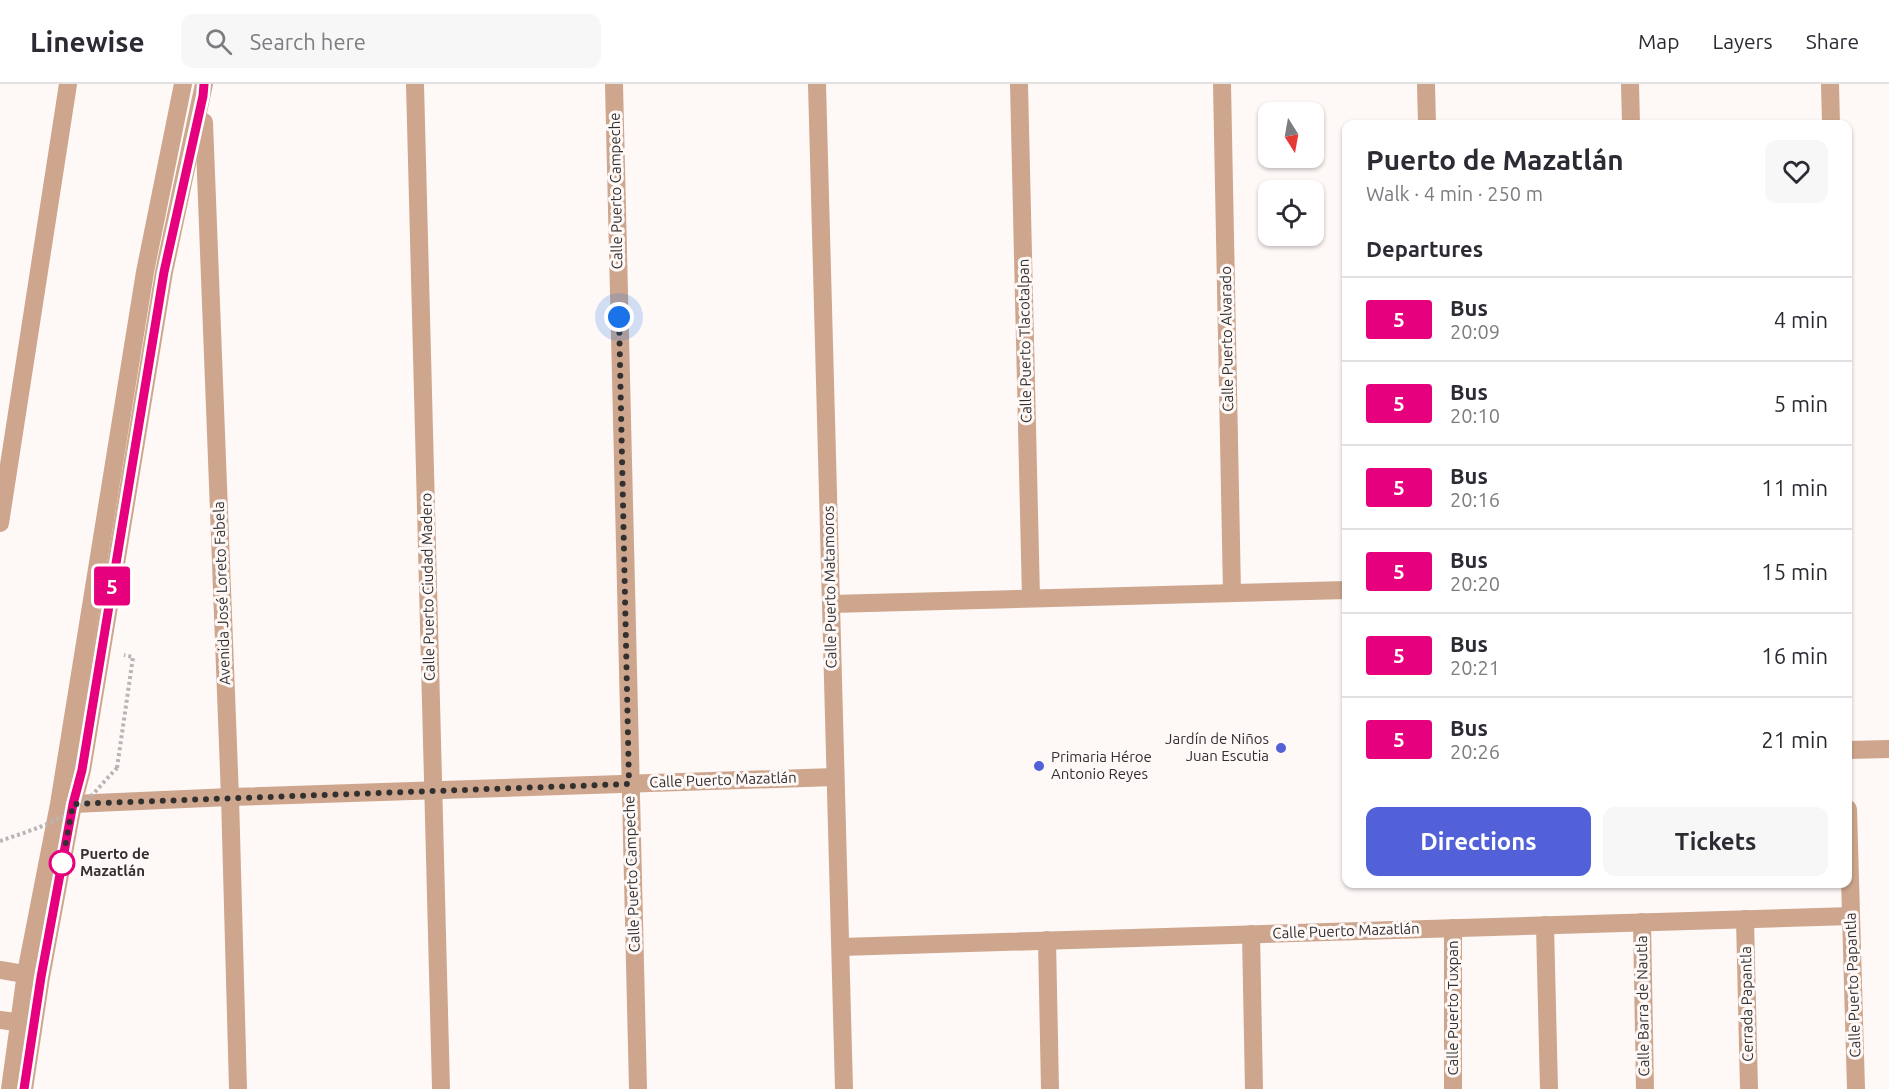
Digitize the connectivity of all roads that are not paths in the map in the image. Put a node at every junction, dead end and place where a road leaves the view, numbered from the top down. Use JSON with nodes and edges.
{"nodes":[{"id":1,"x":68,"y":84,"type":"edge"},
{"id":2,"x":183,"y":84,"type":"edge"},
{"id":3,"x":415,"y":84,"type":"edge"},
{"id":4,"x":614,"y":84,"type":"edge"},
{"id":5,"x":817,"y":84,"type":"edge"},
{"id":6,"x":1019,"y":84,"type":"edge"},
{"id":7,"x":1222,"y":84,"type":"edge"},
{"id":8,"x":1426,"y":84,"type":"edge"},
{"id":9,"x":1630,"y":84,"type":"edge"},
{"id":10,"x":1830,"y":84,"type":"edge"},
{"id":11,"x":204,"y":90,"type":"edge"},
{"id":12,"x":1427,"y":120,"type":"edge"},
{"id":13,"x":1631,"y":120,"type":"edge"},
{"id":14,"x":1831,"y":120,"type":"edge"},
{"id":15,"x":0,"y":523,"type":"edge"},
{"id":16,"x":1342,"y":590,"type":"edge"},
{"id":17,"x":1232,"y":593,"type":"junction"},
{"id":18,"x":1031,"y":598,"type":"junction"},
{"id":19,"x":831,"y":604,"type":"junction"},
{"id":20,"x":1889,"y":749,"type":"edge"},
{"id":21,"x":1852,"y":750,"type":"edge"},
{"id":22,"x":834,"y":777,"type":"junction"},
{"id":23,"x":629,"y":784,"type":"junction"},
{"id":24,"x":433,"y":790,"type":"junction"},
{"id":25,"x":230,"y":797,"type":"junction"},
{"id":26,"x":73,"y":804,"type":"junction"},
{"id":27,"x":1850,"y":888,"type":"edge"},
{"id":28,"x":1851,"y":916,"type":"junction"},
{"id":29,"x":1745,"y":919,"type":"junction"},
{"id":30,"x":1642,"y":922,"type":"junction"},
{"id":31,"x":1545,"y":925,"type":"junction"},
{"id":32,"x":1453,"y":928,"type":"junction"},
{"id":33,"x":1251,"y":934,"type":"junction"},
{"id":34,"x":1047,"y":940,"type":"junction"},
{"id":35,"x":841,"y":946,"type":"junction"},
{"id":36,"x":0,"y":970,"type":"edge"},
{"id":37,"x":34,"y":975,"type":"junction"},
{"id":38,"x":0,"y":1020,"type":"edge"},
{"id":39,"x":26,"y":1023,"type":"junction"},
{"id":40,"x":10,"y":1089,"type":"edge"},
{"id":41,"x":24,"y":1089,"type":"edge"},
{"id":42,"x":238,"y":1089,"type":"edge"},
{"id":43,"x":441,"y":1089,"type":"edge"},
{"id":44,"x":638,"y":1089,"type":"edge"},
{"id":45,"x":844,"y":1089,"type":"edge"},
{"id":46,"x":1050,"y":1089,"type":"edge"},
{"id":47,"x":1254,"y":1089,"type":"edge"},
{"id":48,"x":1454,"y":1089,"type":"edge"},
{"id":49,"x":1549,"y":1089,"type":"edge"},
{"id":50,"x":1645,"y":1089,"type":"edge"},
{"id":51,"x":1749,"y":1089,"type":"edge"},
{"id":52,"x":1856,"y":1089,"type":"edge"}],
"edges":[{"from":1,"to":15,"type":"street"},
{"from":2,"to":37,"type":"street"},
{"from":3,"to":24,"type":"street","name":"Calle Puerto Ciudad Madero"},
{"from":4,"to":23,"type":"street","name":"Calle Puerto Campeche"},
{"from":5,"to":19,"type":"street","name":"Calle Puerto Matamoros"},
{"from":6,"to":18,"type":"street","name":"Calle Puerto Tlacotalpan"},
{"from":7,"to":17,"type":"street","name":"Calle Puerto Alvarado"},
{"from":8,"to":12,"type":"street"},
{"from":9,"to":13,"type":"street"},
{"from":10,"to":14,"type":"street"},
{"from":11,"to":25,"type":"street","name":"Avenida José Loreto Fabela"},
{"from":11,"to":26,"type":"street","name":"Avenida José Loreto Fabela"},
{"from":16,"to":17,"type":"street"},
{"from":17,"to":18,"type":"street"},
{"from":18,"to":19,"type":"street"},
{"from":19,"to":22,"type":"street","name":"Calle Puerto Matamoros"},
{"from":20,"to":21,"type":"street"},
{"from":22,"to":23,"type":"street","name":"Calle Puerto Mazatlán"},
{"from":22,"to":35,"type":"street","name":"Calle Puerto Matamoros"},
{"from":23,"to":24,"type":"street","name":"Calle Puerto Mazatlán"},
{"from":23,"to":44,"type":"street","name":"Calle Puerto Campeche"},
{"from":24,"to":25,"type":"street","name":"Calle Puerto Mazatlán"},
{"from":24,"to":43,"type":"street","name":"Calle Puerto Ciudad Madero"},
{"from":25,"to":26,"type":"street","name":"Calle Puerto Mazatlán"},
{"from":25,"to":42,"type":"street","name":"Avenida José Loreto Fabela"},
{"from":26,"to":37,"type":"street","name":"Avenida José Loreto Fabela"},
{"from":27,"to":28,"type":"street","name":"Calle Puerto Papantla"},
{"from":28,"to":29,"type":"street","name":"Calle Puerto Mazatlán"},
{"from":28,"to":52,"type":"street","name":"Calle Puerto Papantla"},
{"from":29,"to":30,"type":"street","name":"Calle Puerto Mazatlán"},
{"from":29,"to":51,"type":"street","name":"Cerrada Papantla"},
{"from":30,"to":31,"type":"street","name":"Calle Puerto Mazatlán"},
{"from":30,"to":50,"type":"street","name":"Calle Barra de Nautla"},
{"from":31,"to":32,"type":"street","name":"Calle Puerto Mazatlán"},
{"from":31,"to":49,"type":"street"},
{"from":32,"to":33,"type":"street","name":"Calle Puerto Mazatlán"},
{"from":32,"to":48,"type":"street","name":"Calle Puerto Tuxpan"},
{"from":33,"to":34,"type":"street","name":"Calle Puerto Mazatlán"},
{"from":33,"to":47,"type":"street"},
{"from":34,"to":35,"type":"street","name":"Calle Puerto Mazatlán"},
{"from":34,"to":46,"type":"street"},
{"from":35,"to":45,"type":"street","name":"Calle Puerto Matamoros"},
{"from":36,"to":37,"type":"street"},
{"from":37,"to":39,"type":"street","name":"Avenida José Loreto Fabela"},
{"from":38,"to":39,"type":"street"},
{"from":39,"to":40,"type":"street"},
{"from":39,"to":41,"type":"street","name":"Avenida José Loreto Fabela"}]}
